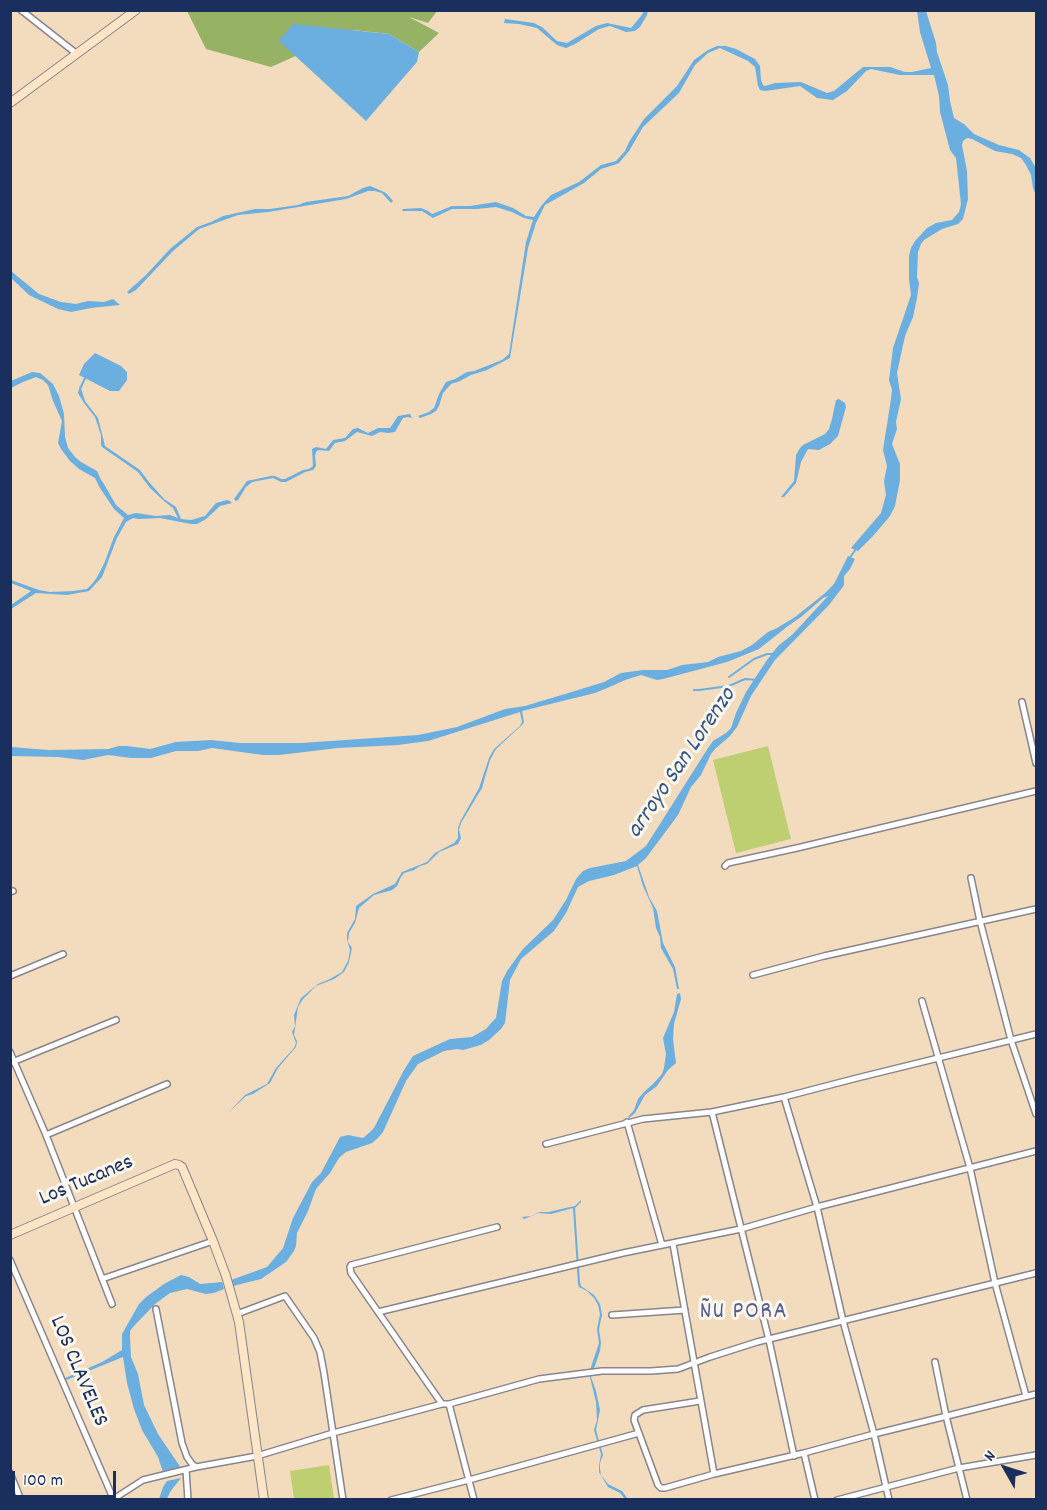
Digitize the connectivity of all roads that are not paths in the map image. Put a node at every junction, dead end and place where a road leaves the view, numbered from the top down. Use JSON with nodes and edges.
{"nodes":[{"id":1,"x":21,"y":10,"type":"edge"},
{"id":2,"x":136,"y":11,"type":"edge"},
{"id":3,"x":77,"y":54,"type":"junction"},
{"id":4,"x":10,"y":103,"type":"edge"},
{"id":5,"x":1022,"y":702,"type":"dead end"},
{"id":6,"x":1036,"y":763,"type":"edge"},
{"id":7,"x":1036,"y":791,"type":"edge"},
{"id":8,"x":725,"y":866,"type":"dead end"},
{"id":9,"x":971,"y":879,"type":"dead end"},
{"id":10,"x":1036,"y":909,"type":"edge"},
{"id":11,"x":980,"y":921,"type":"junction"},
{"id":12,"x":63,"y":954,"type":"dead end"},
{"id":13,"x":753,"y":975,"type":"dead end"},
{"id":14,"x":10,"y":976,"type":"edge"},
{"id":15,"x":922,"y":1001,"type":"dead end"},
{"id":16,"x":116,"y":1020,"type":"dead end"},
{"id":17,"x":1036,"y":1034,"type":"edge"},
{"id":18,"x":1011,"y":1040,"type":"junction"},
{"id":19,"x":10,"y":1052,"type":"edge"},
{"id":20,"x":938,"y":1058,"type":"junction"},
{"id":21,"x":12,"y":1063,"type":"edge"},
{"id":22,"x":167,"y":1084,"type":"dead end"},
{"id":23,"x":784,"y":1097,"type":"junction"},
{"id":24,"x":712,"y":1112,"type":"junction"},
{"id":25,"x":1036,"y":1114,"type":"edge"},
{"id":26,"x":627,"y":1122,"type":"junction"},
{"id":27,"x":46,"y":1135,"type":"junction"},
{"id":28,"x":546,"y":1144,"type":"dead end"},
{"id":29,"x":1036,"y":1151,"type":"edge"},
{"id":30,"x":970,"y":1168,"type":"junction"},
{"id":31,"x":75,"y":1207,"type":"junction"},
{"id":32,"x":817,"y":1208,"type":"junction"},
{"id":33,"x":497,"y":1227,"type":"dead end"},
{"id":34,"x":741,"y":1229,"type":"junction"},
{"id":35,"x":10,"y":1235,"type":"edge"},
{"id":36,"x":213,"y":1241,"type":"junction"},
{"id":37,"x":673,"y":1244,"type":"junction"},
{"id":38,"x":662,"y":1245,"type":"junction"},
{"id":39,"x":10,"y":1260,"type":"edge"},
{"id":40,"x":1036,"y":1273,"type":"edge"},
{"id":41,"x":102,"y":1279,"type":"junction"},
{"id":42,"x":995,"y":1283,"type":"junction"},
{"id":43,"x":112,"y":1304,"type":"dead end"},
{"id":44,"x":156,"y":1309,"type":"dead end"},
{"id":45,"x":685,"y":1310,"type":"junction"},
{"id":46,"x":378,"y":1312,"type":"junction"},
{"id":47,"x":237,"y":1314,"type":"junction"},
{"id":48,"x":612,"y":1315,"type":"dead end"},
{"id":49,"x":843,"y":1321,"type":"junction"},
{"id":50,"x":770,"y":1340,"type":"junction"},
{"id":51,"x":935,"y":1362,"type":"dead end"},
{"id":52,"x":694,"y":1364,"type":"junction"},
{"id":53,"x":1036,"y":1394,"type":"edge"},
{"id":54,"x":1026,"y":1396,"type":"junction"},
{"id":55,"x":700,"y":1401,"type":"junction"},
{"id":56,"x":445,"y":1404,"type":"junction"},
{"id":57,"x":946,"y":1416,"type":"junction"},
{"id":58,"x":333,"y":1433,"type":"junction"},
{"id":59,"x":639,"y":1433,"type":"junction"},
{"id":60,"x":874,"y":1434,"type":"junction"},
{"id":61,"x":804,"y":1453,"type":"junction"},
{"id":62,"x":1036,"y":1455,"type":"edge"},
{"id":63,"x":257,"y":1456,"type":"junction"},
{"id":64,"x":794,"y":1456,"type":"junction"},
{"id":65,"x":196,"y":1467,"type":"junction"},
{"id":66,"x":958,"y":1468,"type":"junction"},
{"id":67,"x":186,"y":1470,"type":"junction"},
{"id":68,"x":10,"y":1473,"type":"edge"},
{"id":69,"x":714,"y":1474,"type":"junction"},
{"id":70,"x":469,"y":1480,"type":"junction"},
{"id":71,"x":886,"y":1488,"type":"junction"},
{"id":72,"x":113,"y":1499,"type":"edge"},
{"id":73,"x":21,"y":1500,"type":"edge"},
{"id":74,"x":188,"y":1500,"type":"edge"},
{"id":75,"x":264,"y":1500,"type":"edge"},
{"id":76,"x":343,"y":1500,"type":"edge"},
{"id":77,"x":391,"y":1500,"type":"edge"},
{"id":78,"x":474,"y":1500,"type":"edge"},
{"id":79,"x":815,"y":1500,"type":"edge"},
{"id":80,"x":837,"y":1500,"type":"edge"},
{"id":81,"x":889,"y":1500,"type":"edge"},
{"id":82,"x":967,"y":1500,"type":"edge"}],
"edges":[{"from":1,"to":3,"type":"street"},
{"from":2,"to":3,"type":"street"},
{"from":3,"to":4,"type":"street"},
{"from":5,"to":6,"type":"street"},
{"from":7,"to":8,"type":"street"},
{"from":9,"to":11,"type":"street"},
{"from":10,"to":11,"type":"street"},
{"from":11,"to":13,"type":"street"},
{"from":11,"to":18,"type":"street"},
{"from":12,"to":14,"type":"street"},
{"from":15,"to":20,"type":"street"},
{"from":16,"to":21,"type":"street"},
{"from":17,"to":18,"type":"street"},
{"from":18,"to":20,"type":"street"},
{"from":18,"to":25,"type":"street"},
{"from":19,"to":21,"type":"street"},
{"from":20,"to":23,"type":"street"},
{"from":20,"to":30,"type":"street"},
{"from":21,"to":27,"type":"street"},
{"from":22,"to":27,"type":"street"},
{"from":23,"to":24,"type":"street"},
{"from":23,"to":32,"type":"street"},
{"from":24,"to":26,"type":"street"},
{"from":24,"to":34,"type":"street"},
{"from":26,"to":28,"type":"street"},
{"from":26,"to":38,"type":"street"},
{"from":27,"to":31,"type":"street"},
{"from":29,"to":30,"type":"street"},
{"from":30,"to":32,"type":"street"},
{"from":30,"to":42,"type":"street"},
{"from":31,"to":35,"type":"street","name":"Los Tucanes"},
{"from":31,"to":36,"type":"street","name":"Los Tucanes"},
{"from":31,"to":41,"type":"street"},
{"from":32,"to":34,"type":"street"},
{"from":32,"to":49,"type":"street"},
{"from":33,"to":46,"type":"street"},
{"from":34,"to":37,"type":"street"},
{"from":34,"to":50,"type":"street"},
{"from":36,"to":41,"type":"street"},
{"from":36,"to":47,"type":"street"},
{"from":37,"to":38,"type":"street"},
{"from":37,"to":45,"type":"street"},
{"from":38,"to":46,"type":"street"},
{"from":39,"to":72,"type":"street","name":"LOS CLAVELES"},
{"from":40,"to":42,"type":"street"},
{"from":41,"to":43,"type":"street"},
{"from":42,"to":49,"type":"street"},
{"from":42,"to":54,"type":"street"},
{"from":44,"to":65,"type":"street"},
{"from":45,"to":48,"type":"street"},
{"from":45,"to":52,"type":"street"},
{"from":46,"to":56,"type":"street"},
{"from":47,"to":58,"type":"street"},
{"from":47,"to":63,"type":"street"},
{"from":49,"to":50,"type":"street"},
{"from":49,"to":60,"type":"street"},
{"from":50,"to":52,"type":"street"},
{"from":50,"to":64,"type":"street"},
{"from":51,"to":57,"type":"street"},
{"from":52,"to":55,"type":"street"},
{"from":52,"to":56,"type":"street"},
{"from":53,"to":54,"type":"street"},
{"from":54,"to":57,"type":"street"},
{"from":55,"to":59,"type":"street"},
{"from":55,"to":69,"type":"street"},
{"from":56,"to":58,"type":"street"},
{"from":56,"to":70,"type":"street"},
{"from":57,"to":60,"type":"street"},
{"from":57,"to":66,"type":"street"},
{"from":58,"to":63,"type":"street"},
{"from":58,"to":76,"type":"street"},
{"from":59,"to":69,"type":"street"},
{"from":59,"to":70,"type":"street"},
{"from":60,"to":61,"type":"street"},
{"from":60,"to":71,"type":"street"},
{"from":61,"to":64,"type":"street"},
{"from":61,"to":79,"type":"street"},
{"from":62,"to":66,"type":"street"},
{"from":63,"to":65,"type":"street"},
{"from":63,"to":75,"type":"street"},
{"from":64,"to":69,"type":"street"},
{"from":65,"to":67,"type":"street"},
{"from":66,"to":71,"type":"street"},
{"from":66,"to":82,"type":"street"},
{"from":67,"to":72,"type":"street"},
{"from":67,"to":74,"type":"street"},
{"from":68,"to":73,"type":"street"},
{"from":70,"to":77,"type":"street"},
{"from":70,"to":78,"type":"street"},
{"from":71,"to":80,"type":"street"},
{"from":71,"to":81,"type":"street"}]}
